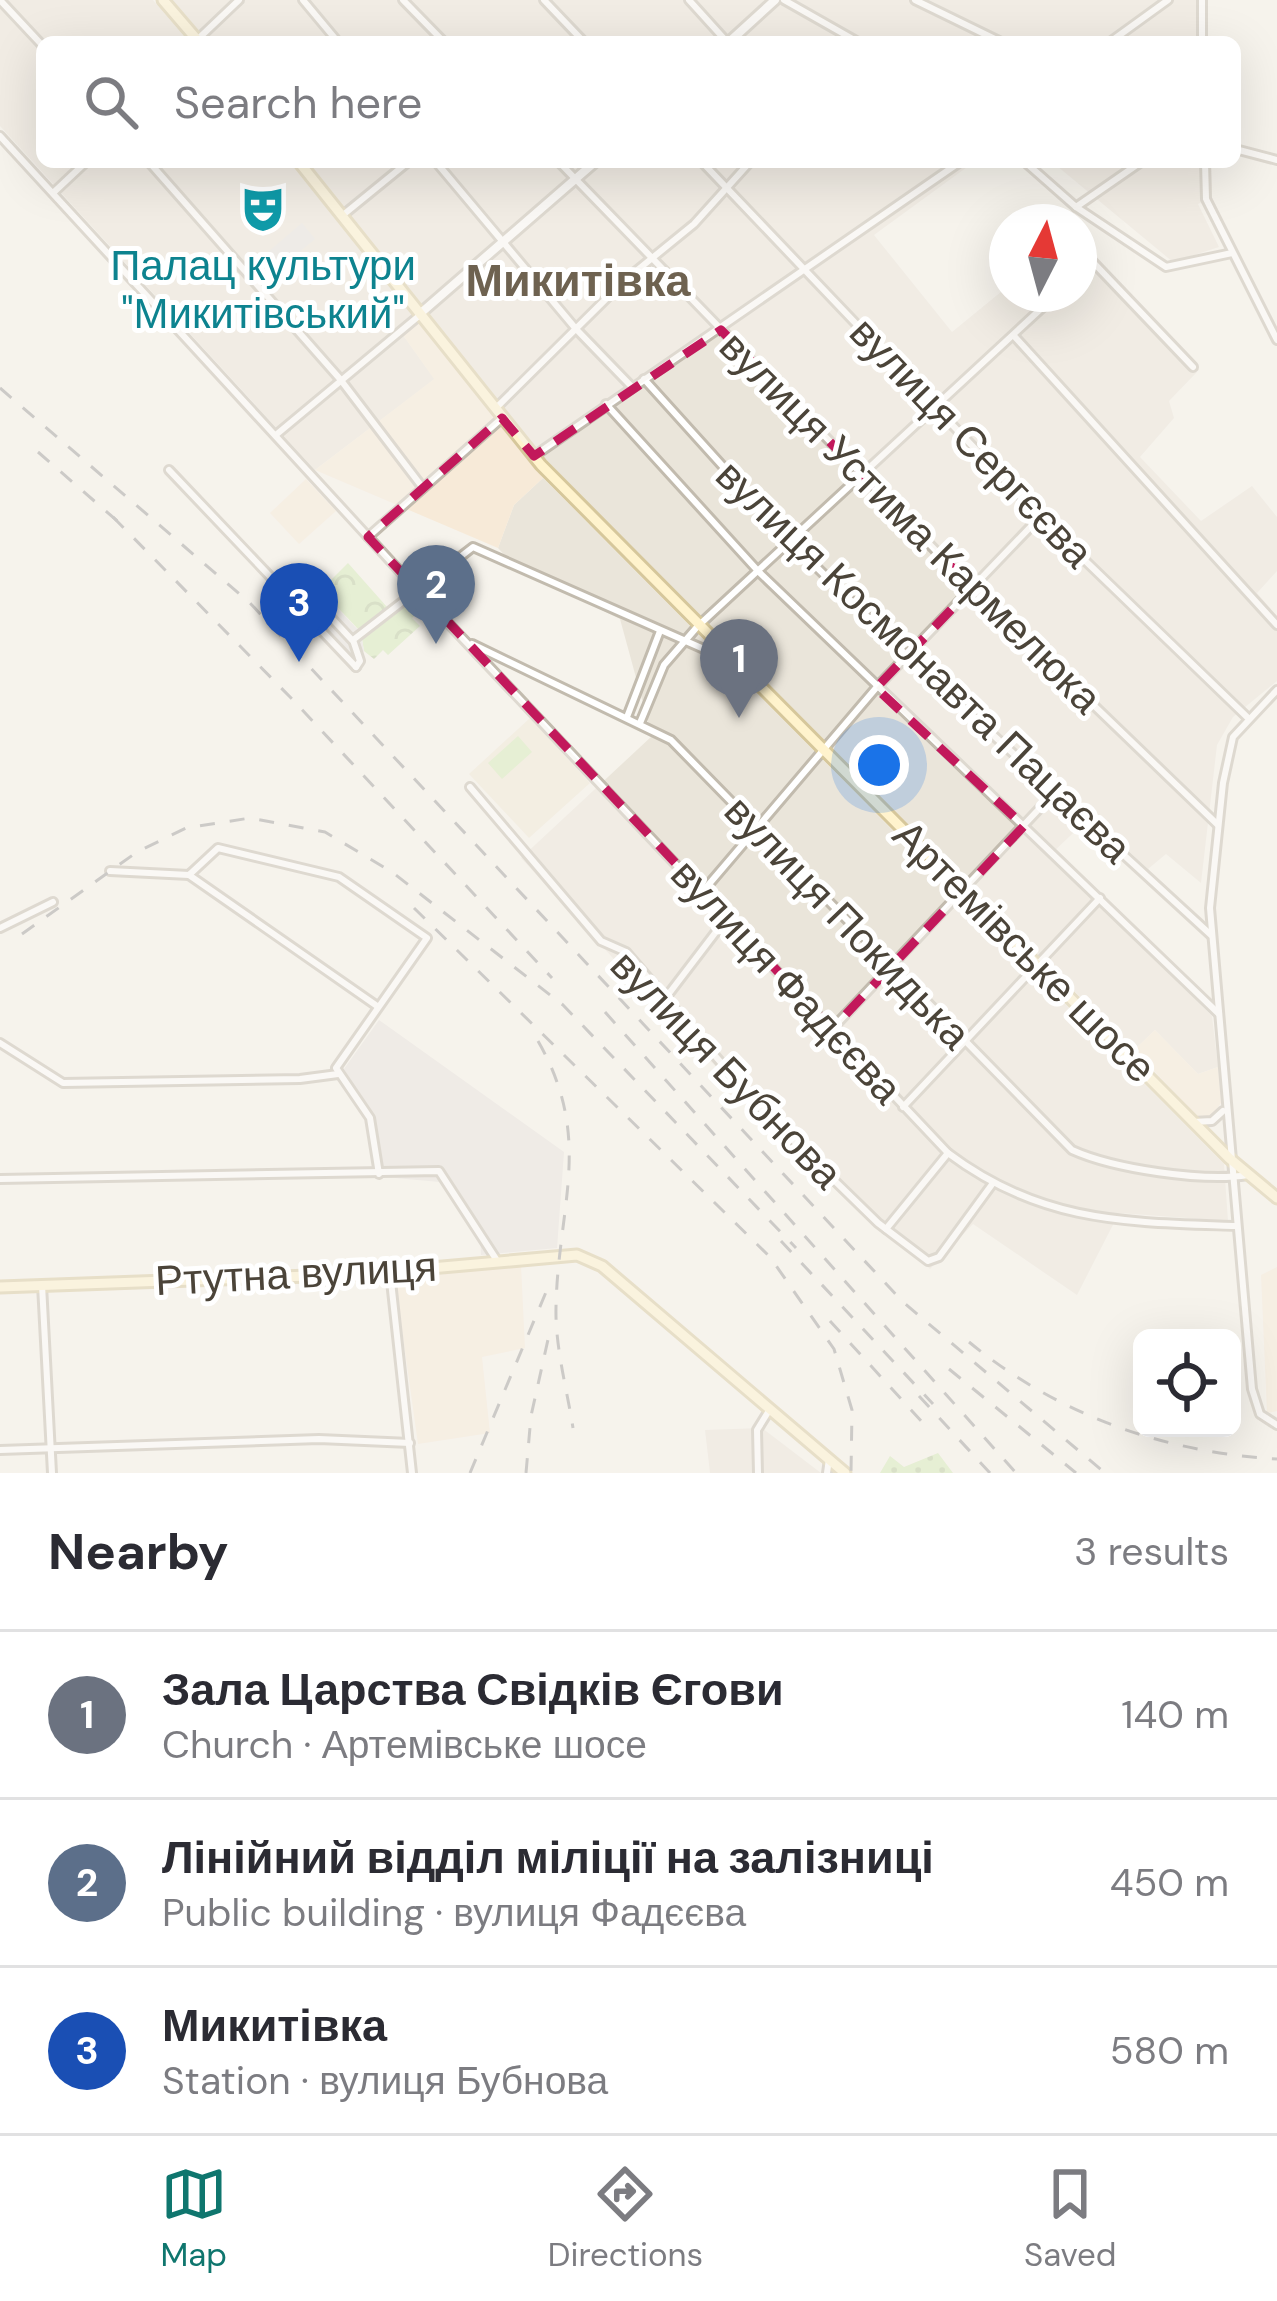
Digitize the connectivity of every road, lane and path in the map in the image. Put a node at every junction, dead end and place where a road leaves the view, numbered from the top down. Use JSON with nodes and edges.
{"nodes":[{"id":1,"x":0,"y":0,"type":"edge"},
{"id":2,"x":163,"y":0,"type":"edge"},
{"id":3,"x":239,"y":0,"type":"edge"},
{"id":4,"x":303,"y":0,"type":"edge"},
{"id":5,"x":403,"y":0,"type":"edge"},
{"id":6,"x":544,"y":0,"type":"edge"},
{"id":7,"x":689,"y":0,"type":"edge"},
{"id":8,"x":775,"y":0,"type":"edge"},
{"id":9,"x":784,"y":0,"type":"edge"},
{"id":10,"x":915,"y":0,"type":"edge"},
{"id":11,"x":1146,"y":0,"type":"edge"},
{"id":12,"x":1168,"y":0,"type":"edge"},
{"id":13,"x":1199,"y":0,"type":"edge"},
{"id":14,"x":1153,"y":10,"type":"junction"},
{"id":15,"x":194,"y":36,"type":"edge"},
{"id":16,"x":203,"y":36,"type":"edge"},
{"id":17,"x":333,"y":36,"type":"edge"},
{"id":18,"x":438,"y":36,"type":"edge"},
{"id":19,"x":578,"y":36,"type":"edge"},
{"id":20,"x":722,"y":36,"type":"edge"},
{"id":21,"x":735,"y":36,"type":"edge"},
{"id":22,"x":847,"y":36,"type":"edge"},
{"id":23,"x":989,"y":36,"type":"edge"},
{"id":24,"x":1118,"y":36,"type":"edge"},
{"id":25,"x":1202,"y":36,"type":"edge"},
{"id":26,"x":36,"y":39,"type":"edge"},
{"id":27,"x":0,"y":136,"type":"edge"},
{"id":28,"x":1241,"y":151,"type":"edge"},
{"id":29,"x":1277,"y":160,"type":"edge"},
{"id":30,"x":80,"y":168,"type":"edge"},
{"id":31,"x":153,"y":168,"type":"edge"},
{"id":32,"x":304,"y":168,"type":"edge"},
{"id":33,"x":401,"y":168,"type":"edge"},
{"id":34,"x":441,"y":168,"type":"edge"},
{"id":35,"x":565,"y":168,"type":"edge"},
{"id":36,"x":589,"y":168,"type":"edge"},
{"id":37,"x":708,"y":168,"type":"edge"},
{"id":38,"x":744,"y":168,"type":"edge"},
{"id":39,"x":952,"y":168,"type":"edge"},
{"id":40,"x":1032,"y":168,"type":"edge"},
{"id":41,"x":1132,"y":168,"type":"edge"},
{"id":42,"x":1205,"y":168,"type":"edge"},
{"id":43,"x":576,"y":180,"type":"junction"},
{"id":44,"x":727,"y":186,"type":"junction"},
{"id":45,"x":53,"y":193,"type":"junction"},
{"id":46,"x":1074,"y":204,"type":"edge"},
{"id":47,"x":1079,"y":204,"type":"edge"},
{"id":48,"x":343,"y":215,"type":"junction"},
{"id":49,"x":1097,"y":220,"type":"edge"},
{"id":50,"x":503,"y":244,"type":"junction"},
{"id":51,"x":1232,"y":253,"type":"junction"},
{"id":52,"x":653,"y":261,"type":"junction"},
{"id":53,"x":1097,"y":267,"type":"edge"},
{"id":54,"x":808,"y":271,"type":"junction"},
{"id":55,"x":422,"y":312,"type":"junction"},
{"id":56,"x":1040,"y":312,"type":"edge"},
{"id":57,"x":576,"y":329,"type":"junction"},
{"id":58,"x":722,"y":330,"type":"junction"},
{"id":59,"x":1015,"y":338,"type":"junction"},
{"id":60,"x":1277,"y":340,"type":"edge"},
{"id":61,"x":1193,"y":367,"type":"dead end"},
{"id":62,"x":340,"y":379,"type":"junction"},
{"id":63,"x":644,"y":379,"type":"junction"},
{"id":64,"x":632,"y":387,"type":"junction"},
{"id":65,"x":606,"y":404,"type":"junction"},
{"id":66,"x":934,"y":408,"type":"junction"},
{"id":67,"x":498,"y":414,"type":"junction"},
{"id":68,"x":277,"y":434,"type":"junction"},
{"id":69,"x":533,"y":456,"type":"junction"},
{"id":70,"x":169,"y":470,"type":"dead end"},
{"id":71,"x":861,"y":475,"type":"junction"},
{"id":72,"x":423,"y":488,"type":"junction"},
{"id":73,"x":1040,"y":517,"type":"junction"},
{"id":74,"x":368,"y":537,"type":"junction"},
{"id":75,"x":791,"y":542,"type":"junction"},
{"id":76,"x":758,"y":571,"type":"junction"},
{"id":77,"x":972,"y":588,"type":"junction"},
{"id":78,"x":416,"y":590,"type":"junction"},
{"id":79,"x":310,"y":595,"type":"dead end"},
{"id":80,"x":1277,"y":625,"type":"edge"},
{"id":81,"x":697,"y":627,"type":"junction"},
{"id":82,"x":660,"y":631,"type":"junction"},
{"id":83,"x":352,"y":640,"type":"junction"},
{"id":84,"x":465,"y":640,"type":"junction"},
{"id":85,"x":684,"y":642,"type":"junction"},
{"id":86,"x":907,"y":656,"type":"junction"},
{"id":87,"x":734,"y":662,"type":"junction"},
{"id":88,"x":876,"y":688,"type":"junction"},
{"id":89,"x":1277,"y":690,"type":"edge"},
{"id":90,"x":628,"y":717,"type":"junction"},
{"id":91,"x":1246,"y":717,"type":"junction"},
{"id":92,"x":640,"y":723,"type":"junction"},
{"id":93,"x":826,"y":751,"type":"junction"},
{"id":94,"x":470,"y":787,"type":"dead end"},
{"id":95,"x":1054,"y":793,"type":"junction"},
{"id":96,"x":1218,"y":825,"type":"junction"},
{"id":97,"x":758,"y":826,"type":"junction"},
{"id":98,"x":1024,"y":826,"type":"junction"},
{"id":99,"x":110,"y":872,"type":"dead end"},
{"id":100,"x":189,"y":875,"type":"junction"},
{"id":101,"x":704,"y":890,"type":"junction"},
{"id":102,"x":965,"y":890,"type":"junction"},
{"id":103,"x":1100,"y":898,"type":"junction"},
{"id":104,"x":53,"y":902,"type":"dead end"},
{"id":105,"x":728,"y":916,"type":"junction"},
{"id":106,"x":0,"y":928,"type":"edge"},
{"id":107,"x":1211,"y":935,"type":"junction"},
{"id":108,"x":1038,"y":964,"type":"junction"},
{"id":109,"x":892,"y":968,"type":"junction"},
{"id":110,"x":668,"y":995,"type":"junction"},
{"id":111,"x":378,"y":1009,"type":"junction"},
{"id":112,"x":1219,"y":1014,"type":"junction"},
{"id":113,"x":672,"y":1016,"type":"dead end"},
{"id":114,"x":832,"y":1029,"type":"junction"},
{"id":115,"x":962,"y":1041,"type":"junction"},
{"id":116,"x":0,"y":1043,"type":"edge"},
{"id":117,"x":337,"y":1071,"type":"junction"},
{"id":118,"x":903,"y":1107,"type":"junction"},
{"id":119,"x":1225,"y":1108,"type":"junction"},
{"id":120,"x":1193,"y":1122,"type":"junction"},
{"id":121,"x":948,"y":1153,"type":"junction"},
{"id":122,"x":1229,"y":1158,"type":"junction"},
{"id":123,"x":380,"y":1174,"type":"junction"},
{"id":124,"x":1248,"y":1175,"type":"junction"},
{"id":125,"x":0,"y":1178,"type":"edge"},
{"id":126,"x":1232,"y":1178,"type":"junction"},
{"id":127,"x":993,"y":1183,"type":"junction"},
{"id":128,"x":1277,"y":1198,"type":"edge"},
{"id":129,"x":1236,"y":1226,"type":"junction"},
{"id":130,"x":886,"y":1229,"type":"junction"},
{"id":131,"x":496,"y":1258,"type":"junction"},
{"id":132,"x":390,"y":1272,"type":"junction"},
{"id":133,"x":42,"y":1285,"type":"junction"},
{"id":134,"x":0,"y":1287,"type":"edge"},
{"id":135,"x":770,"y":1408,"type":"junction"},
{"id":136,"x":1277,"y":1425,"type":"edge"},
{"id":137,"x":410,"y":1443,"type":"junction"},
{"id":138,"x":51,"y":1448,"type":"junction"},
{"id":139,"x":0,"y":1450,"type":"edge"},
{"id":140,"x":829,"y":1459,"type":"junction"},
{"id":141,"x":52,"y":1473,"type":"edge"},
{"id":142,"x":412,"y":1473,"type":"edge"},
{"id":143,"x":758,"y":1473,"type":"edge"},
{"id":144,"x":827,"y":1473,"type":"edge"},
{"id":145,"x":844,"y":1473,"type":"edge"}],
"edges":[{"from":1,"to":26,"type":"street"},
{"from":2,"to":15,"type":"main road"},
{"from":3,"to":16,"type":"street"},
{"from":4,"to":17,"type":"street"},
{"from":5,"to":18,"type":"street"},
{"from":6,"to":19,"type":"street"},
{"from":7,"to":20,"type":"street"},
{"from":8,"to":21,"type":"street"},
{"from":9,"to":22,"type":"street"},
{"from":10,"to":23,"type":"street"},
{"from":11,"to":14,"type":"street"},
{"from":12,"to":14,"type":"street"},
{"from":13,"to":25,"type":"street"},
{"from":14,"to":24,"type":"street"},
{"from":27,"to":45,"type":"street","name":"вулиця Фадєєва"},
{"from":28,"to":29,"type":"street"},
{"from":30,"to":45,"type":"street"},
{"from":31,"to":62,"type":"street"},
{"from":32,"to":48,"type":"main road","name":"Артемівське шосе"},
{"from":33,"to":48,"type":"street"},
{"from":34,"to":50,"type":"street"},
{"from":35,"to":43,"type":"street","name":"вулиця Устима Кармелюка"},
{"from":36,"to":43,"type":"street"},
{"from":37,"to":44,"type":"street","name":"вулиця Сергєєва"},
{"from":38,"to":44,"type":"street"},
{"from":39,"to":54,"type":"street"},
{"from":40,"to":46,"type":"street"},
{"from":41,"to":47,"type":"street"},
{"from":42,"to":51,"type":"street"},
{"from":43,"to":50,"type":"street"},
{"from":43,"to":52,"type":"street","name":"вулиця Устима Кармелюка"},
{"from":44,"to":52,"type":"street"},
{"from":44,"to":54,"type":"street","name":"вулиця Сергєєва"},
{"from":45,"to":68,"type":"street","name":"вулиця Фадєєва"},
{"from":48,"to":55,"type":"main road","name":"Артемівське шосе"},
{"from":49,"to":51,"type":"street"},
{"from":50,"to":55,"type":"street"},
{"from":50,"to":57,"type":"street"},
{"from":51,"to":60,"type":"street"},
{"from":52,"to":57,"type":"street"},
{"from":52,"to":58,"type":"street","name":"вулиця Устима Кармелюка"},
{"from":53,"to":61,"type":"street"},
{"from":54,"to":58,"type":"street"},
{"from":54,"to":66,"type":"street","name":"вулиця Сергєєва"},
{"from":55,"to":62,"type":"street"},
{"from":55,"to":67,"type":"main road","name":"Артемівське шосе"},
{"from":56,"to":59,"type":"street"},
{"from":57,"to":64,"type":"street"},
{"from":57,"to":67,"type":"street"},
{"from":58,"to":63,"type":"street"},
{"from":58,"to":71,"type":"street","name":"вулиця Устима Кармелюка"},
{"from":59,"to":66,"type":"street"},
{"from":59,"to":80,"type":"street"},
{"from":62,"to":68,"type":"street"},
{"from":62,"to":72,"type":"street"},
{"from":63,"to":64,"type":"street"},
{"from":63,"to":75,"type":"street","name":"вулиця Космонавта Пацаєва"},
{"from":64,"to":65,"type":"street"},
{"from":65,"to":69,"type":"street"},
{"from":65,"to":76,"type":"street"},
{"from":66,"to":71,"type":"street"},
{"from":66,"to":73,"type":"street","name":"вулиця Сергєєва"},
{"from":67,"to":69,"type":"main road","name":"Артемівське шосе"},
{"from":67,"to":72,"type":"street"},
{"from":68,"to":74,"type":"street","name":"вулиця Фадєєва"},
{"from":69,"to":81,"type":"main road","name":"Артемівське шосе"},
{"from":70,"to":83,"type":"street"},
{"from":71,"to":75,"type":"street"},
{"from":71,"to":77,"type":"street","name":"вулиця Устима Кармелюка"},
{"from":72,"to":74,"type":"street"},
{"from":73,"to":77,"type":"street"},
{"from":73,"to":91,"type":"street","name":"вулиця Сергєєва"},
{"from":74,"to":78,"type":"street","name":"вулиця Фадєєва"},
{"from":75,"to":76,"type":"street"},
{"from":75,"to":86,"type":"street","name":"вулиця Космонавта Пацаєва"},
{"from":76,"to":81,"type":"street"},
{"from":76,"to":88,"type":"street"},
{"from":77,"to":86,"type":"street"},
{"from":77,"to":96,"type":"street","name":"вулиця Устима Кармелюка"},
{"from":78,"to":82,"type":"street"},
{"from":78,"to":83,"type":"street"},
{"from":78,"to":84,"type":"street","name":"вулиця Фадєєва"},
{"from":79,"to":83,"type":"street"},
{"from":81,"to":85,"type":"street"},
{"from":81,"to":87,"type":"main road","name":"Артемівське шосе"},
{"from":82,"to":85,"type":"street"},
{"from":82,"to":90,"type":"street"},
{"from":84,"to":90,"type":"street","name":"вулиця Покидька"},
{"from":84,"to":101,"type":"street","name":"вулиця Фадєєва"},
{"from":85,"to":87,"type":"street"},
{"from":85,"to":92,"type":"street"},
{"from":86,"to":88,"type":"street"},
{"from":86,"to":95,"type":"street","name":"вулиця Космонавта Пацаєва"},
{"from":87,"to":93,"type":"main road","name":"Артемівське шосе"},
{"from":88,"to":93,"type":"street"},
{"from":88,"to":98,"type":"street"},
{"from":89,"to":91,"type":"street"},
{"from":90,"to":92,"type":"street","name":"вулиця Покидька"},
{"from":91,"to":96,"type":"street"},
{"from":92,"to":97,"type":"street","name":"вулиця Покидька"},
{"from":93,"to":97,"type":"street"},
{"from":93,"to":102,"type":"main road","name":"Артемівське шосе"},
{"from":94,"to":110,"type":"street","name":"вулиця Бубнова"},
{"from":95,"to":98,"type":"street"},
{"from":95,"to":107,"type":"street","name":"вулиця Космонавта Пацаєва"},
{"from":96,"to":107,"type":"street"},
{"from":97,"to":101,"type":"street"},
{"from":97,"to":109,"type":"street","name":"вулиця Покидька"},
{"from":98,"to":102,"type":"street"},
{"from":98,"to":103,"type":"street"},
{"from":99,"to":100,"type":"street"},
{"from":100,"to":111,"type":"street"},
{"from":100,"to":111,"type":"street"},
{"from":101,"to":105,"type":"street","name":"вулиця Фадєєва"},
{"from":102,"to":108,"type":"main road","name":"Артемівське шосе"},
{"from":102,"to":109,"type":"street"},
{"from":103,"to":108,"type":"street"},
{"from":103,"to":112,"type":"street"},
{"from":104,"to":106,"type":"street"},
{"from":105,"to":110,"type":"street"},
{"from":105,"to":114,"type":"street","name":"вулиця Фадєєва"},
{"from":107,"to":112,"type":"street"},
{"from":108,"to":115,"type":"street"},
{"from":108,"to":120,"type":"main road","name":"Артемівське шосе"},
{"from":109,"to":114,"type":"street"},
{"from":109,"to":115,"type":"street","name":"вулиця Покидька"},
{"from":110,"to":113,"type":"street"},
{"from":110,"to":130,"type":"street","name":"вулиця Бубнова"},
{"from":111,"to":117,"type":"street"},
{"from":112,"to":119,"type":"street"},
{"from":114,"to":118,"type":"street","name":"вулиця Фадєєва"},
{"from":115,"to":118,"type":"street"},
{"from":115,"to":126,"type":"street","name":"вулиця Покидька"},
{"from":116,"to":117,"type":"street"},
{"from":117,"to":123,"type":"street"},
{"from":118,"to":121,"type":"street","name":"вулиця Фадєєва"},
{"from":119,"to":120,"type":"street"},
{"from":119,"to":122,"type":"street"},
{"from":120,"to":122,"type":"main road","name":"Артемівське шосе"},
{"from":121,"to":127,"type":"street","name":"вулиця Фадєєва"},
{"from":121,"to":130,"type":"street"},
{"from":122,"to":124,"type":"main road","name":"Артемівське шосе"},
{"from":122,"to":126,"type":"street"},
{"from":123,"to":125,"type":"street"},
{"from":123,"to":131,"type":"street"},
{"from":124,"to":126,"type":"street","name":"вулиця Покидька"},
{"from":124,"to":128,"type":"main road","name":"Артемівське шосе"},
{"from":126,"to":129,"type":"street"},
{"from":127,"to":129,"type":"street","name":"вулиця Фадєєва"},
{"from":127,"to":130,"type":"street","name":"вулиця Бубнова"},
{"from":129,"to":136,"type":"street"},
{"from":131,"to":132,"type":"main road","name":"Ртутна вулиця"},
{"from":131,"to":135,"type":"main road","name":"Ртутна вулиця"},
{"from":132,"to":133,"type":"main road","name":"Ртутна вулиця"},
{"from":132,"to":137,"type":"street"},
{"from":133,"to":134,"type":"main road","name":"Ртутна вулиця"},
{"from":133,"to":138,"type":"street"},
{"from":135,"to":140,"type":"main road"},
{"from":135,"to":143,"type":"street"},
{"from":137,"to":138,"type":"street"},
{"from":137,"to":142,"type":"street"},
{"from":138,"to":139,"type":"street"},
{"from":138,"to":141,"type":"street"},
{"from":140,"to":144,"type":"street"},
{"from":140,"to":145,"type":"main road"}]}
